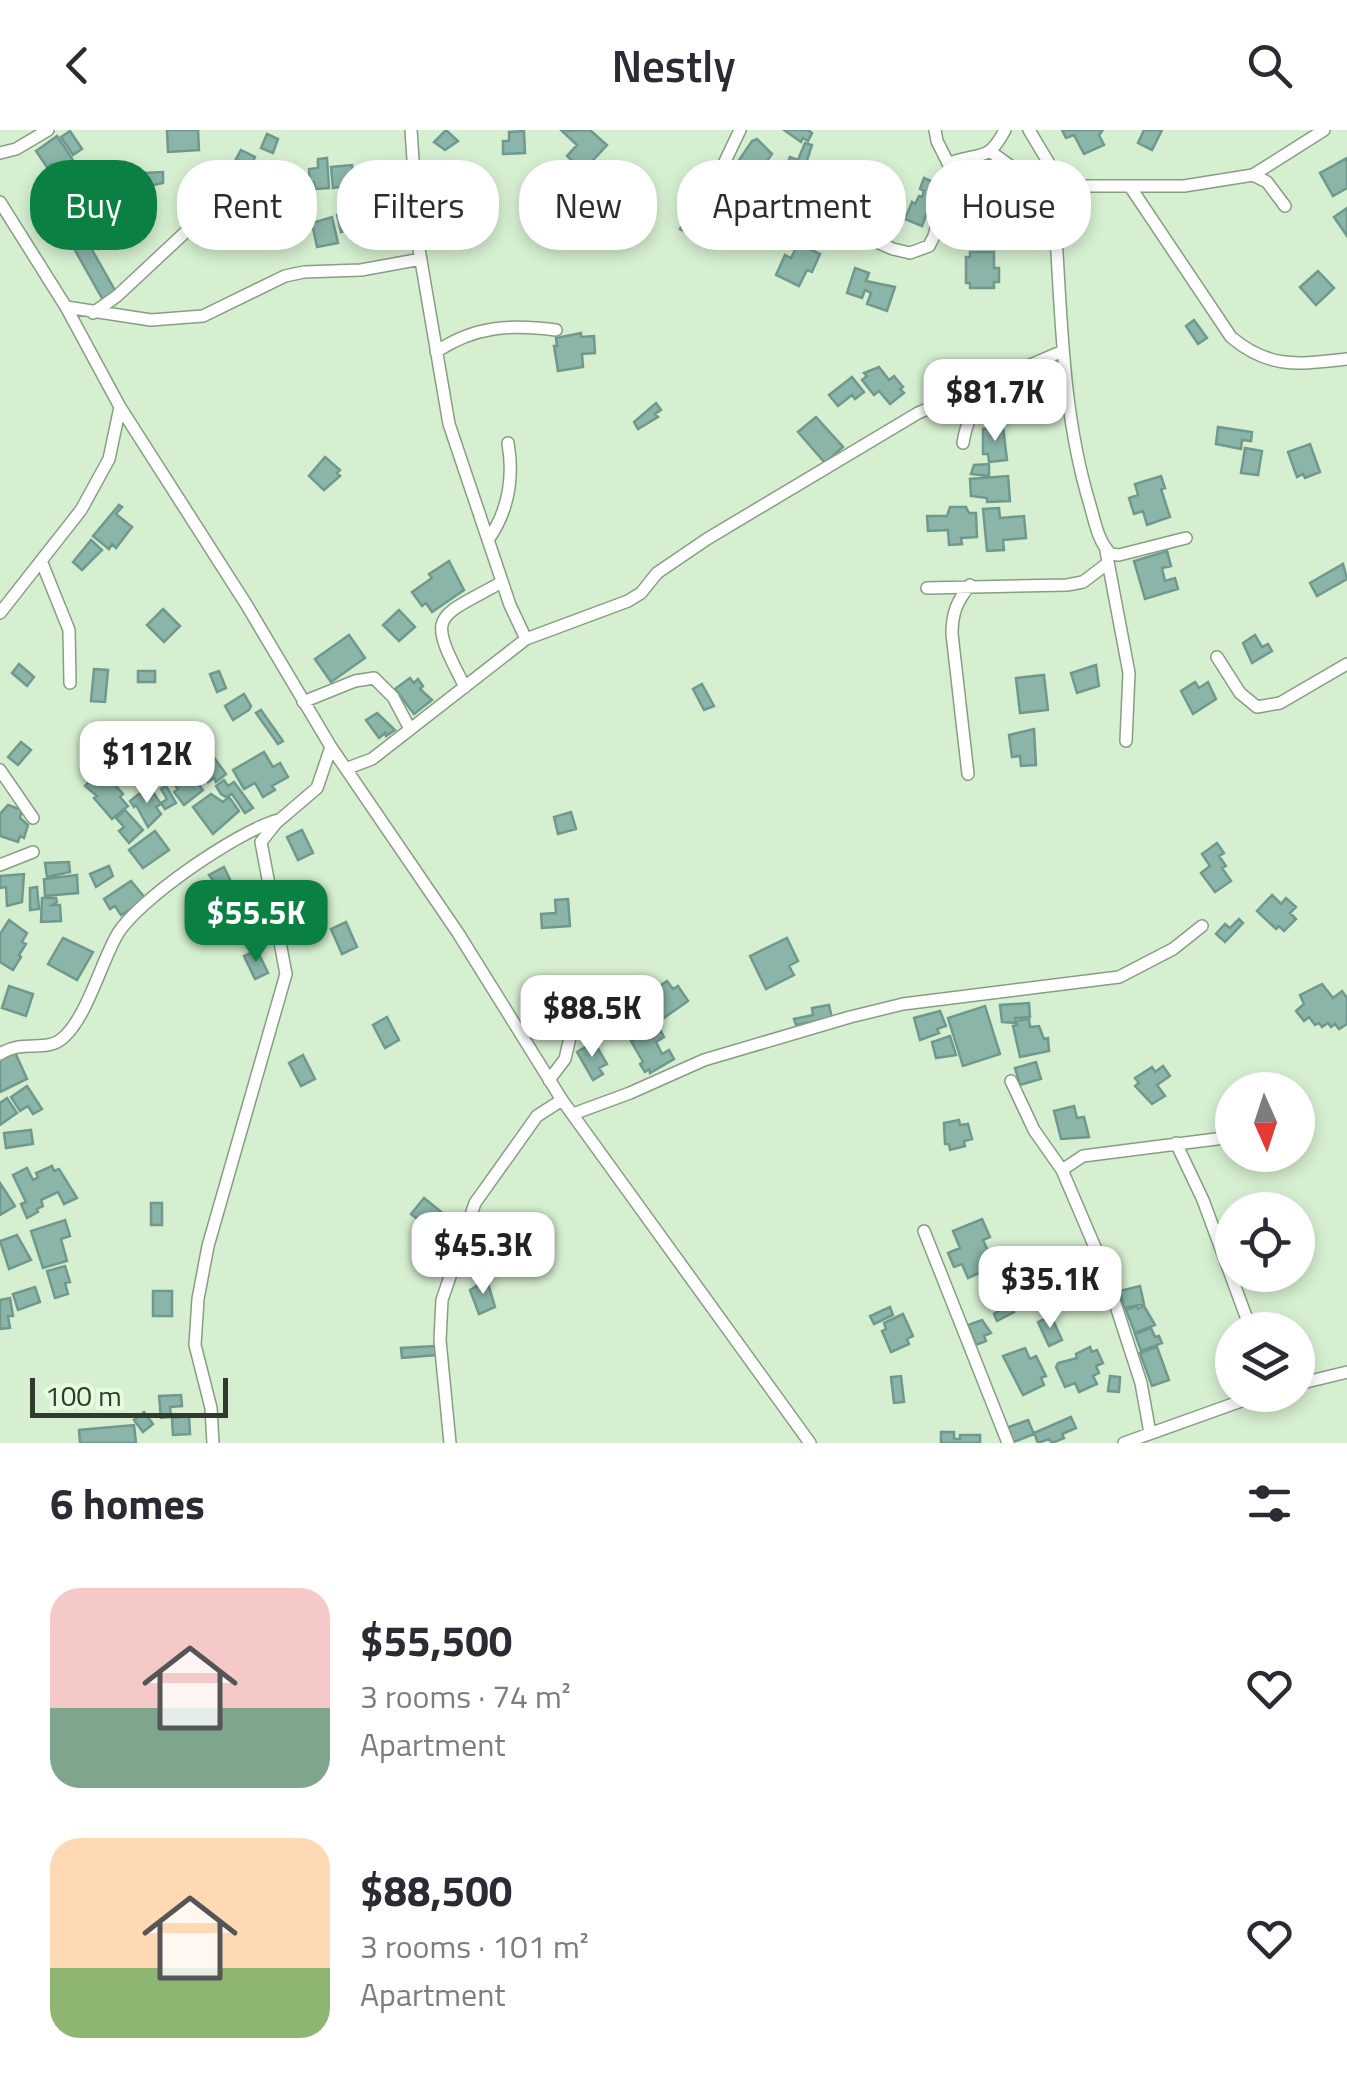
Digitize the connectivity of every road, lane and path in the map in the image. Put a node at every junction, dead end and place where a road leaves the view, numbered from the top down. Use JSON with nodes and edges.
{"nodes":[{"id":1,"x":48,"y":130,"type":"edge"},
{"id":2,"x":411,"y":130,"type":"edge"},
{"id":3,"x":740,"y":130,"type":"edge"},
{"id":4,"x":935,"y":130,"type":"edge"},
{"id":5,"x":1005,"y":130,"type":"edge"},
{"id":6,"x":1028,"y":130,"type":"edge"},
{"id":7,"x":1324,"y":130,"type":"edge"},
{"id":8,"x":992,"y":152,"type":"junction"},
{"id":9,"x":0,"y":153,"type":"edge"},
{"id":10,"x":946,"y":160,"type":"edge"},
{"id":11,"x":957,"y":160,"type":"edge"},
{"id":12,"x":1003,"y":160,"type":"edge"},
{"id":13,"x":1047,"y":160,"type":"edge"},
{"id":14,"x":1253,"y":176,"type":"junction"},
{"id":15,"x":1091,"y":187,"type":"edge"},
{"id":16,"x":1131,"y":188,"type":"junction"},
{"id":17,"x":0,"y":202,"type":"edge"},
{"id":18,"x":1285,"y":206,"type":"dead end"},
{"id":19,"x":177,"y":241,"type":"edge"},
{"id":20,"x":926,"y":247,"type":"edge"},
{"id":21,"x":1056,"y":250,"type":"edge"},
{"id":22,"x":421,"y":259,"type":"junction"},
{"id":23,"x":66,"y":307,"type":"junction"},
{"id":24,"x":93,"y":313,"type":"junction"},
{"id":25,"x":556,"y":330,"type":"dead end"},
{"id":26,"x":1063,"y":351,"type":"junction"},
{"id":27,"x":436,"y":352,"type":"junction"},
{"id":28,"x":1347,"y":359,"type":"edge"},
{"id":29,"x":1001,"y":376,"type":"junction"},
{"id":30,"x":120,"y":407,"type":"junction"},
{"id":31,"x":508,"y":443,"type":"dead end"},
{"id":32,"x":963,"y":443,"type":"dead end"},
{"id":33,"x":1186,"y":538,"type":"dead end"},
{"id":34,"x":488,"y":540,"type":"junction"},
{"id":35,"x":1107,"y":557,"type":"junction"},
{"id":36,"x":42,"y":563,"type":"junction"},
{"id":37,"x":502,"y":582,"type":"junction"},
{"id":38,"x":970,"y":585,"type":"junction"},
{"id":39,"x":927,"y":588,"type":"dead end"},
{"id":40,"x":0,"y":613,"type":"edge"},
{"id":41,"x":526,"y":640,"type":"junction"},
{"id":42,"x":1217,"y":658,"type":"dead end"},
{"id":43,"x":1347,"y":664,"type":"edge"},
{"id":44,"x":70,"y":683,"type":"dead end"},
{"id":45,"x":465,"y":687,"type":"junction"},
{"id":46,"x":302,"y":702,"type":"junction"},
{"id":47,"x":410,"y":729,"type":"junction"},
{"id":48,"x":1126,"y":741,"type":"dead end"},
{"id":49,"x":331,"y":748,"type":"junction"},
{"id":50,"x":348,"y":768,"type":"junction"},
{"id":51,"x":0,"y":770,"type":"edge"},
{"id":52,"x":968,"y":774,"type":"dead end"},
{"id":53,"x":34,"y":818,"type":"dead end"},
{"id":54,"x":282,"y":818,"type":"junction"},
{"id":55,"x":33,"y":852,"type":"dead end"},
{"id":56,"x":0,"y":865,"type":"edge"},
{"id":57,"x":1202,"y":926,"type":"dead end"},
{"id":58,"x":621,"y":1016,"type":"dead end"},
{"id":59,"x":0,"y":1054,"type":"edge"},
{"id":60,"x":549,"y":1080,"type":"junction"},
{"id":61,"x":1012,"y":1081,"type":"dead end"},
{"id":62,"x":562,"y":1100,"type":"junction"},
{"id":63,"x":572,"y":1114,"type":"junction"},
{"id":64,"x":1215,"y":1139,"type":"edge"},
{"id":65,"x":1176,"y":1143,"type":"junction"},
{"id":66,"x":1062,"y":1170,"type":"junction"},
{"id":67,"x":924,"y":1231,"type":"dead end"},
{"id":68,"x":1244,"y":1312,"type":"edge"},
{"id":69,"x":1347,"y":1372,"type":"edge"},
{"id":70,"x":1315,"y":1380,"type":"edge"},
{"id":71,"x":1215,"y":1410,"type":"edge"},
{"id":72,"x":1150,"y":1432,"type":"junction"},
{"id":73,"x":213,"y":1443,"type":"edge"},
{"id":74,"x":450,"y":1443,"type":"edge"},
{"id":75,"x":810,"y":1443,"type":"edge"},
{"id":76,"x":1008,"y":1443,"type":"edge"},
{"id":77,"x":1124,"y":1443,"type":"edge"}],
"edges":[{"from":1,"to":9,"type":"street"},
{"from":2,"to":22,"type":"street"},
{"from":3,"to":20,"type":"street"},
{"from":4,"to":10,"type":"street"},
{"from":5,"to":8,"type":"street"},
{"from":6,"to":13,"type":"street"},
{"from":7,"to":14,"type":"street"},
{"from":8,"to":11,"type":"street"},
{"from":8,"to":12,"type":"street"},
{"from":14,"to":16,"type":"street"},
{"from":14,"to":18,"type":"street"},
{"from":15,"to":16,"type":"street"},
{"from":16,"to":28,"type":"street"},
{"from":17,"to":23,"type":"street"},
{"from":19,"to":24,"type":"street"},
{"from":21,"to":26,"type":"street"},
{"from":22,"to":24,"type":"street"},
{"from":22,"to":27,"type":"street"},
{"from":23,"to":24,"type":"street"},
{"from":23,"to":30,"type":"street"},
{"from":25,"to":27,"type":"street"},
{"from":26,"to":29,"type":"street"},
{"from":26,"to":35,"type":"street"},
{"from":27,"to":34,"type":"street"},
{"from":29,"to":32,"type":"street"},
{"from":29,"to":41,"type":"street"},
{"from":30,"to":36,"type":"street"},
{"from":30,"to":46,"type":"street"},
{"from":31,"to":34,"type":"street"},
{"from":33,"to":35,"type":"street"},
{"from":34,"to":37,"type":"street"},
{"from":35,"to":38,"type":"street"},
{"from":35,"to":48,"type":"street"},
{"from":36,"to":40,"type":"street"},
{"from":36,"to":44,"type":"street"},
{"from":37,"to":41,"type":"street"},
{"from":37,"to":45,"type":"street"},
{"from":38,"to":39,"type":"street"},
{"from":38,"to":52,"type":"street"},
{"from":41,"to":45,"type":"street"},
{"from":42,"to":43,"type":"street"},
{"from":45,"to":47,"type":"street"},
{"from":46,"to":47,"type":"street"},
{"from":46,"to":49,"type":"street"},
{"from":47,"to":50,"type":"street"},
{"from":49,"to":50,"type":"street"},
{"from":49,"to":54,"type":"street"},
{"from":50,"to":60,"type":"street"},
{"from":51,"to":53,"type":"street"},
{"from":54,"to":59,"type":"street"},
{"from":54,"to":73,"type":"street"},
{"from":55,"to":56,"type":"street"},
{"from":57,"to":63,"type":"street"},
{"from":58,"to":60,"type":"street"},
{"from":60,"to":62,"type":"street"},
{"from":61,"to":66,"type":"street"},
{"from":62,"to":63,"type":"street"},
{"from":62,"to":74,"type":"street"},
{"from":63,"to":75,"type":"street"},
{"from":64,"to":65,"type":"street"},
{"from":65,"to":66,"type":"street"},
{"from":65,"to":68,"type":"street"},
{"from":66,"to":72,"type":"street"},
{"from":67,"to":76,"type":"street"},
{"from":69,"to":70,"type":"street"},
{"from":71,"to":72,"type":"street"},
{"from":72,"to":77,"type":"street"}]}
